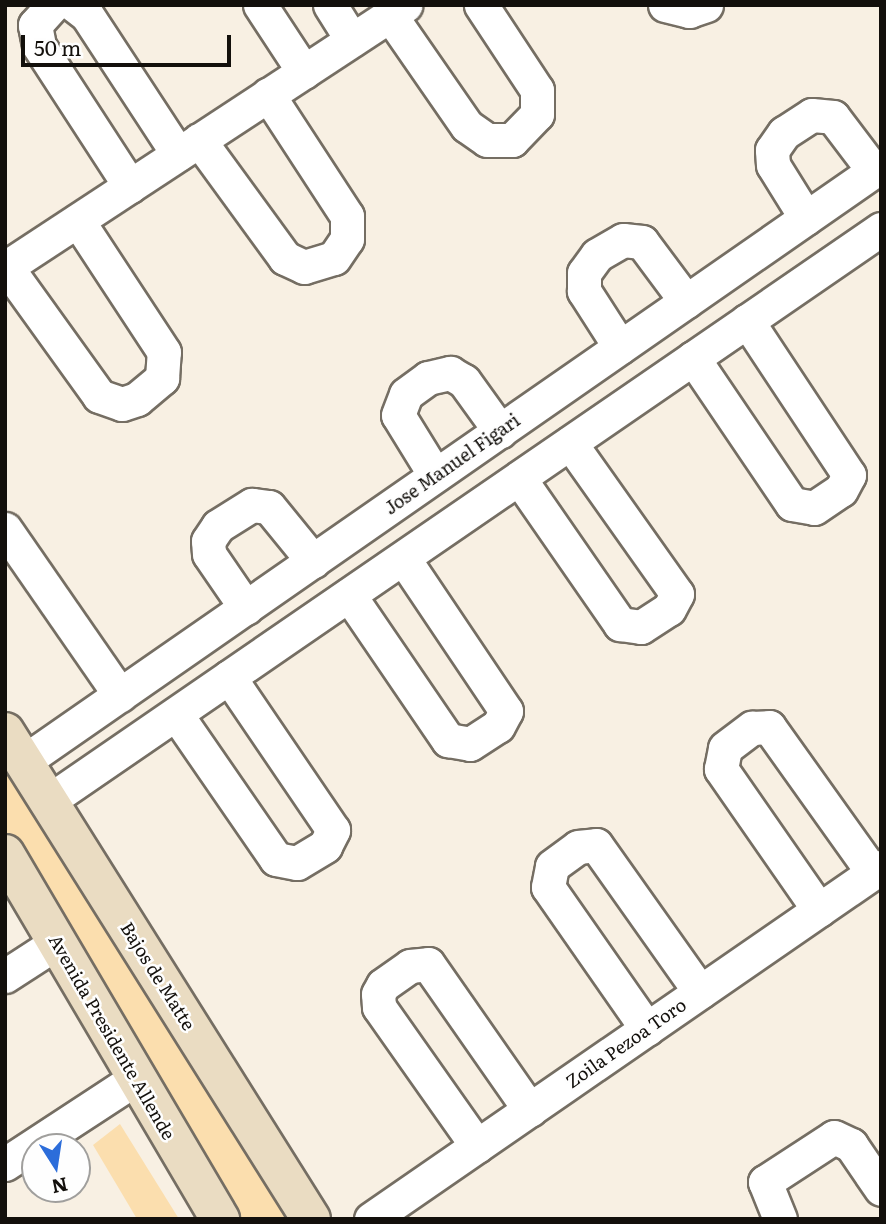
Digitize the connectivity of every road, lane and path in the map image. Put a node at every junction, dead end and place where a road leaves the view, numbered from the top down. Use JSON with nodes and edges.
{"nodes":[{"id":1,"x":53,"y":5,"type":"edge"},
{"id":2,"x":74,"y":5,"type":"edge"},
{"id":3,"x":260,"y":5,"type":"edge"},
{"id":4,"x":330,"y":5,"type":"edge"},
{"id":5,"x":481,"y":5,"type":"edge"},
{"id":6,"x":665,"y":5,"type":"edge"},
{"id":7,"x":706,"y":5,"type":"edge"},
{"id":8,"x":398,"y":10,"type":"edge"},
{"id":9,"x":352,"y":40,"type":"junction"},
{"id":10,"x":304,"y":72,"type":"junction"},
{"id":11,"x":268,"y":96,"type":"junction"},
{"id":12,"x":189,"y":147,"type":"junction"},
{"id":13,"x":877,"y":168,"type":"edge"},
{"id":14,"x":130,"y":186,"type":"junction"},
{"id":15,"x":806,"y":218,"type":"junction"},
{"id":16,"x":78,"y":220,"type":"junction"},
{"id":17,"x":876,"y":243,"type":"edge"},
{"id":18,"x":6,"y":266,"type":"edge"},
{"id":19,"x":687,"y":301,"type":"junction"},
{"id":20,"x":747,"y":321,"type":"junction"},
{"id":21,"x":620,"y":347,"type":"junction"},
{"id":22,"x":693,"y":359,"type":"junction"},
{"id":23,"x":500,"y":431,"type":"junction"},
{"id":24,"x":570,"y":443,"type":"junction"},
{"id":25,"x":435,"y":475,"type":"junction"},
{"id":26,"x":519,"y":478,"type":"junction"},
{"id":27,"x":5,"y":529,"type":"edge"},
{"id":28,"x":402,"y":558,"type":"junction"},
{"id":29,"x":313,"y":561,"type":"junction"},
{"id":30,"x":349,"y":595,"type":"junction"},
{"id":31,"x":246,"y":608,"type":"junction"},
{"id":32,"x":229,"y":677,"type":"junction"},
{"id":33,"x":120,"y":695,"type":"junction"},
{"id":34,"x":176,"y":714,"type":"junction"},
{"id":35,"x":14,"y":747,"type":"edge"},
{"id":36,"x":47,"y":802,"type":"junction"},
{"id":37,"x":5,"y":854,"type":"edge"},
{"id":38,"x":877,"y":870,"type":"edge"},
{"id":39,"x":819,"y":910,"type":"junction"},
{"id":40,"x":56,"y":943,"type":"junction"},
{"id":41,"x":5,"y":976,"type":"edge"},
{"id":42,"x":699,"y":992,"type":"junction"},
{"id":43,"x":647,"y":1029,"type":"junction"},
{"id":44,"x":135,"y":1079,"type":"junction"},
{"id":45,"x":530,"y":1110,"type":"junction"},
{"id":46,"x":477,"y":1146,"type":"junction"},
{"id":47,"x":5,"y":1164,"type":"edge"},
{"id":48,"x":881,"y":1189,"type":"edge"},
{"id":49,"x":220,"y":1219,"type":"edge"},
{"id":50,"x":312,"y":1219,"type":"edge"},
{"id":51,"x":371,"y":1219,"type":"edge"},
{"id":52,"x":780,"y":1219,"type":"edge"}],
"edges":[{"from":1,"to":14,"type":"street"},
{"from":2,"to":12,"type":"street"},
{"from":3,"to":10,"type":"street"},
{"from":4,"to":9,"type":"street"},
{"from":5,"to":8,"type":"street"},
{"from":6,"to":7,"type":"street"},
{"from":8,"to":9,"type":"street"},
{"from":9,"to":10,"type":"street"},
{"from":10,"to":11,"type":"street"},
{"from":11,"to":12,"type":"street"},
{"from":11,"to":12,"type":"street"},
{"from":12,"to":14,"type":"street"},
{"from":13,"to":15,"type":"street","name":"Jose Manuel Figari"},
{"from":13,"to":15,"type":"street"},
{"from":14,"to":16,"type":"street"},
{"from":15,"to":19,"type":"street","name":"Jose Manuel Figari"},
{"from":16,"to":18,"type":"street"},
{"from":16,"to":18,"type":"street"},
{"from":17,"to":20,"type":"street"},
{"from":19,"to":21,"type":"street","name":"Jose Manuel Figari"},
{"from":19,"to":21,"type":"street"},
{"from":20,"to":22,"type":"street"},
{"from":20,"to":22,"type":"street"},
{"from":21,"to":23,"type":"street","name":"Jose Manuel Figari"},
{"from":22,"to":24,"type":"street"},
{"from":23,"to":25,"type":"street","name":"Jose Manuel Figari"},
{"from":23,"to":25,"type":"street"},
{"from":24,"to":26,"type":"street"},
{"from":24,"to":26,"type":"street"},
{"from":25,"to":29,"type":"street","name":"Jose Manuel Figari"},
{"from":26,"to":28,"type":"street"},
{"from":27,"to":33,"type":"street"},
{"from":28,"to":30,"type":"street"},
{"from":28,"to":30,"type":"street"},
{"from":29,"to":31,"type":"street","name":"Jose Manuel Figari"},
{"from":29,"to":31,"type":"street"},
{"from":30,"to":32,"type":"street"},
{"from":31,"to":33,"type":"street","name":"Jose Manuel Figari"},
{"from":32,"to":34,"type":"street"},
{"from":32,"to":34,"type":"street"},
{"from":33,"to":35,"type":"street","name":"Jose Manuel Figari"},
{"from":34,"to":36,"type":"street"},
{"from":35,"to":36,"type":"main road","name":"Bajos de Matte"},
{"from":36,"to":50,"type":"main road","name":"Bajos de Matte"},
{"from":37,"to":40,"type":"main road","name":"Avenida Presidente Allende"},
{"from":38,"to":39,"type":"street","name":"Zoila Pezoa Toro"},
{"from":38,"to":39,"type":"street"},
{"from":39,"to":42,"type":"street","name":"Zoila Pezoa Toro"},
{"from":40,"to":41,"type":"street"},
{"from":40,"to":44,"type":"main road","name":"Avenida Presidente Allende"},
{"from":42,"to":43,"type":"street","name":"Zoila Pezoa Toro"},
{"from":42,"to":43,"type":"street"},
{"from":43,"to":45,"type":"street","name":"Zoila Pezoa Toro"},
{"from":44,"to":47,"type":"street"},
{"from":44,"to":49,"type":"main road","name":"Avenida Presidente Allende"},
{"from":45,"to":46,"type":"street","name":"Zoila Pezoa Toro"},
{"from":45,"to":46,"type":"street"},
{"from":46,"to":51,"type":"street","name":"Zoila Pezoa Toro"},
{"from":48,"to":52,"type":"street"}]}
